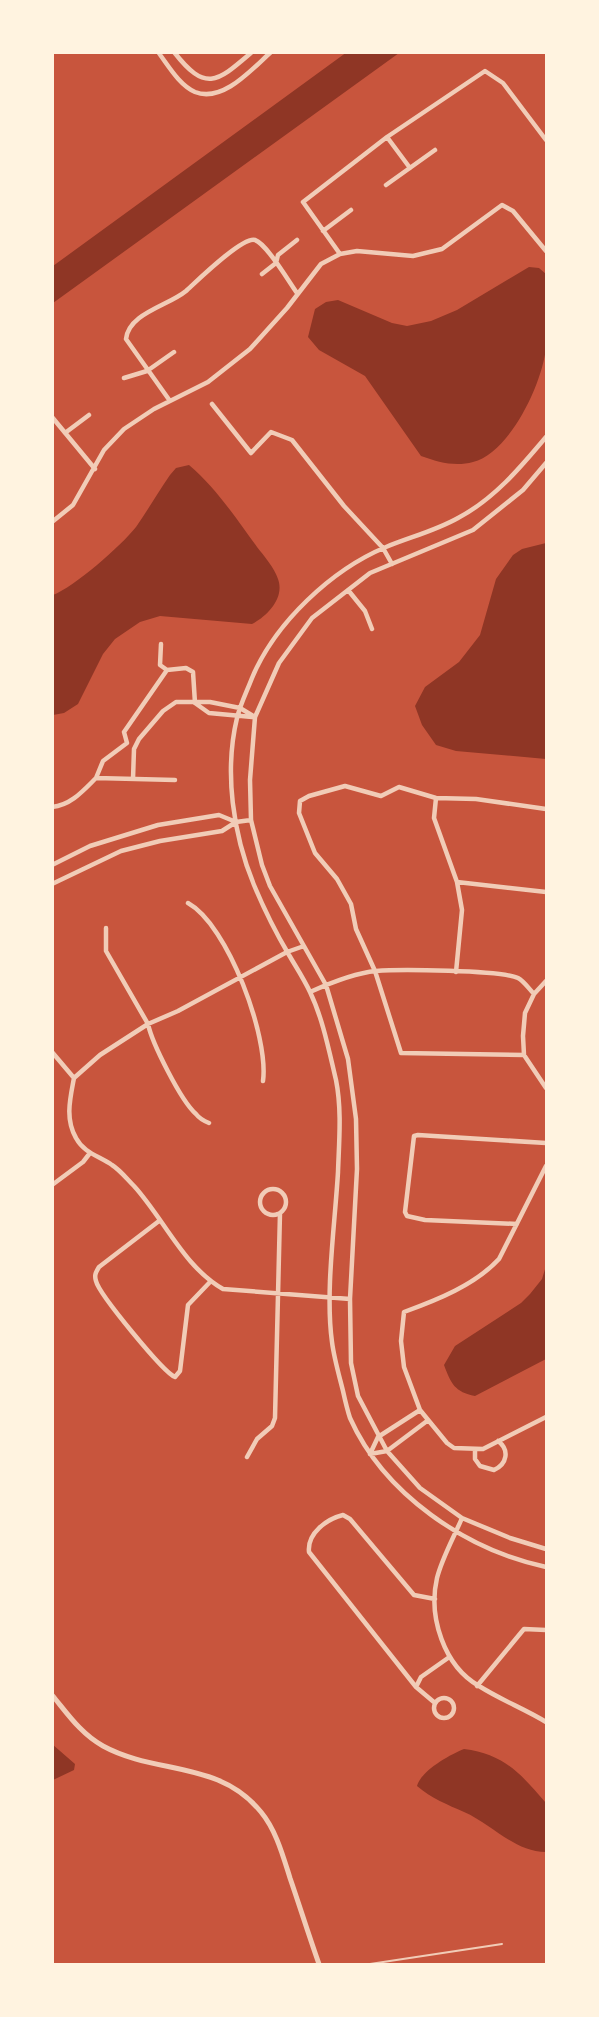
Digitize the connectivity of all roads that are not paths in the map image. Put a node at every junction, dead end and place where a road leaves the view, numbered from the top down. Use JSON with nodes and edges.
{"nodes":[{"id":1,"x":158,"y":52,"type":"edge"},
{"id":2,"x":174,"y":52,"type":"edge"},
{"id":3,"x":252,"y":52,"type":"edge"},
{"id":4,"x":271,"y":52,"type":"edge"},
{"id":5,"x":387,"y":137,"type":"junction"},
{"id":6,"x":546,"y":140,"type":"edge"},
{"id":7,"x":436,"y":150,"type":"dead end"},
{"id":8,"x":410,"y":168,"type":"junction"},
{"id":9,"x":386,"y":185,"type":"dead end"},
{"id":10,"x":351,"y":210,"type":"dead end"},
{"id":11,"x":324,"y":231,"type":"junction"},
{"id":12,"x":297,"y":240,"type":"dead end"},
{"id":13,"x":546,"y":249,"type":"edge"},
{"id":14,"x":340,"y":254,"type":"junction"},
{"id":15,"x":276,"y":263,"type":"junction"},
{"id":16,"x":262,"y":274,"type":"dead end"},
{"id":17,"x":297,"y":293,"type":"junction"},
{"id":18,"x":174,"y":352,"type":"dead end"},
{"id":19,"x":147,"y":371,"type":"junction"},
{"id":20,"x":124,"y":378,"type":"dead end"},
{"id":21,"x":170,"y":401,"type":"junction"},
{"id":22,"x":212,"y":404,"type":"dead end"},
{"id":23,"x":89,"y":415,"type":"dead end"},
{"id":24,"x":52,"y":417,"type":"edge"},
{"id":25,"x":64,"y":433,"type":"junction"},
{"id":26,"x":546,"y":437,"type":"edge"},
{"id":27,"x":546,"y":463,"type":"edge"},
{"id":28,"x":95,"y":469,"type":"junction"},
{"id":29,"x":52,"y":522,"type":"edge"},
{"id":30,"x":383,"y":548,"type":"junction"},
{"id":31,"x":392,"y":564,"type":"junction"},
{"id":32,"x":348,"y":590,"type":"junction"},
{"id":33,"x":372,"y":629,"type":"dead end"},
{"id":34,"x":161,"y":644,"type":"dead end"},
{"id":35,"x":167,"y":670,"type":"junction"},
{"id":36,"x":195,"y":703,"type":"junction"},
{"id":37,"x":240,"y":708,"type":"junction"},
{"id":38,"x":237,"y":717,"type":"junction"},
{"id":39,"x":255,"y":717,"type":"junction"},
{"id":40,"x":127,"y":743,"type":"junction"},
{"id":41,"x":136,"y":744,"type":"junction"},
{"id":42,"x":96,"y":778,"type":"junction"},
{"id":43,"x":133,"y":779,"type":"junction"},
{"id":44,"x":175,"y":780,"type":"dead end"},
{"id":45,"x":436,"y":798,"type":"junction"},
{"id":46,"x":52,"y":807,"type":"edge"},
{"id":47,"x":546,"y":809,"type":"edge"},
{"id":48,"x":251,"y":820,"type":"junction"},
{"id":49,"x":236,"y":822,"type":"junction"},
{"id":50,"x":52,"y":865,"type":"edge"},
{"id":51,"x":457,"y":882,"type":"junction"},
{"id":52,"x":52,"y":884,"type":"edge"},
{"id":53,"x":546,"y":892,"type":"edge"},
{"id":54,"x":188,"y":903,"type":"dead end"},
{"id":55,"x":106,"y":928,"type":"dead end"},
{"id":56,"x":304,"y":946,"type":"junction"},
{"id":57,"x":287,"y":952,"type":"junction"},
{"id":58,"x":375,"y":971,"type":"junction"},
{"id":59,"x":456,"y":972,"type":"junction"},
{"id":60,"x":240,"y":977,"type":"junction"},
{"id":61,"x":546,"y":981,"type":"edge"},
{"id":62,"x":326,"y":985,"type":"junction"},
{"id":63,"x":310,"y":992,"type":"junction"},
{"id":64,"x":534,"y":994,"type":"junction"},
{"id":65,"x":148,"y":1024,"type":"junction"},
{"id":66,"x":52,"y":1052,"type":"edge"},
{"id":67,"x":524,"y":1055,"type":"junction"},
{"id":68,"x":74,"y":1078,"type":"junction"},
{"id":69,"x":263,"y":1082,"type":"dead end"},
{"id":70,"x":546,"y":1088,"type":"edge"},
{"id":71,"x":209,"y":1123,"type":"dead end"},
{"id":72,"x":546,"y":1143,"type":"edge"},
{"id":73,"x":90,"y":1153,"type":"junction"},
{"id":74,"x":546,"y":1166,"type":"edge"},
{"id":75,"x":52,"y":1185,"type":"edge"},
{"id":76,"x":280,"y":1213,"type":"junction"},
{"id":77,"x":159,"y":1221,"type":"junction"},
{"id":78,"x":517,"y":1224,"type":"junction"},
{"id":79,"x":210,"y":1282,"type":"junction"},
{"id":80,"x":276,"y":1294,"type":"junction"},
{"id":81,"x":331,"y":1298,"type":"junction"},
{"id":82,"x":350,"y":1299,"type":"junction"},
{"id":83,"x":420,"y":1410,"type":"junction"},
{"id":84,"x":546,"y":1417,"type":"edge"},
{"id":85,"x":427,"y":1421,"type":"junction"},
{"id":86,"x":378,"y":1437,"type":"junction"},
{"id":87,"x":498,"y":1441,"type":"junction"},
{"id":88,"x":475,"y":1449,"type":"junction"},
{"id":89,"x":386,"y":1451,"type":"junction"},
{"id":90,"x":370,"y":1454,"type":"junction"},
{"id":91,"x":247,"y":1457,"type":"dead end"},
{"id":92,"x":462,"y":1518,"type":"junction"},
{"id":93,"x":456,"y":1532,"type":"junction"},
{"id":94,"x":546,"y":1550,"type":"edge"},
{"id":95,"x":546,"y":1567,"type":"edge"},
{"id":96,"x":435,"y":1598,"type":"junction"},
{"id":97,"x":546,"y":1630,"type":"edge"},
{"id":98,"x":448,"y":1658,"type":"junction"},
{"id":99,"x":477,"y":1686,"type":"junction"},
{"id":100,"x":416,"y":1687,"type":"junction"},
{"id":101,"x":52,"y":1694,"type":"edge"},
{"id":102,"x":435,"y":1703,"type":"junction"},
{"id":103,"x":546,"y":1722,"type":"edge"},
{"id":104,"x":502,"y":1944,"type":"dead end"},
{"id":105,"x":319,"y":1964,"type":"edge"},
{"id":106,"x":370,"y":1964,"type":"edge"}],
"edges":[{"from":1,"to":4,"type":"street"},
{"from":2,"to":3,"type":"street"},
{"from":5,"to":6,"type":"street"},
{"from":5,"to":8,"type":"street"},
{"from":5,"to":11,"type":"street"},
{"from":7,"to":8,"type":"street"},
{"from":8,"to":9,"type":"street"},
{"from":10,"to":11,"type":"street"},
{"from":11,"to":14,"type":"street"},
{"from":12,"to":15,"type":"street"},
{"from":13,"to":14,"type":"street"},
{"from":14,"to":17,"type":"street"},
{"from":15,"to":16,"type":"street"},
{"from":15,"to":17,"type":"street"},
{"from":15,"to":19,"type":"street"},
{"from":17,"to":21,"type":"street"},
{"from":18,"to":19,"type":"street"},
{"from":19,"to":20,"type":"street"},
{"from":19,"to":21,"type":"street"},
{"from":21,"to":28,"type":"street"},
{"from":22,"to":30,"type":"street"},
{"from":23,"to":25,"type":"street"},
{"from":24,"to":25,"type":"street"},
{"from":25,"to":28,"type":"street"},
{"from":26,"to":30,"type":"street"},
{"from":27,"to":31,"type":"street"},
{"from":28,"to":29,"type":"street"},
{"from":30,"to":31,"type":"street"},
{"from":30,"to":37,"type":"street"},
{"from":31,"to":32,"type":"street"},
{"from":32,"to":33,"type":"street"},
{"from":32,"to":39,"type":"street"},
{"from":34,"to":35,"type":"street"},
{"from":35,"to":36,"type":"street"},
{"from":35,"to":40,"type":"street"},
{"from":36,"to":37,"type":"street"},
{"from":36,"to":38,"type":"street"},
{"from":36,"to":41,"type":"street"},
{"from":37,"to":38,"type":"street"},
{"from":37,"to":39,"type":"street"},
{"from":38,"to":39,"type":"street"},
{"from":38,"to":49,"type":"street"},
{"from":39,"to":48,"type":"street"},
{"from":40,"to":41,"type":"street"},
{"from":40,"to":42,"type":"street"},
{"from":41,"to":43,"type":"street"},
{"from":42,"to":43,"type":"street"},
{"from":42,"to":46,"type":"street"},
{"from":43,"to":44,"type":"street"},
{"from":45,"to":47,"type":"street"},
{"from":45,"to":51,"type":"street"},
{"from":45,"to":58,"type":"street"},
{"from":48,"to":49,"type":"street"},
{"from":48,"to":56,"type":"street"},
{"from":49,"to":50,"type":"street"},
{"from":49,"to":52,"type":"street"},
{"from":49,"to":57,"type":"street"},
{"from":51,"to":53,"type":"street"},
{"from":51,"to":59,"type":"street"},
{"from":54,"to":60,"type":"street"},
{"from":55,"to":65,"type":"street"},
{"from":56,"to":57,"type":"street"},
{"from":56,"to":62,"type":"street"},
{"from":57,"to":60,"type":"street"},
{"from":57,"to":63,"type":"street"},
{"from":58,"to":59,"type":"street"},
{"from":58,"to":62,"type":"street"},
{"from":58,"to":67,"type":"street"},
{"from":59,"to":64,"type":"street"},
{"from":60,"to":65,"type":"street"},
{"from":60,"to":69,"type":"street"},
{"from":61,"to":64,"type":"street"},
{"from":62,"to":63,"type":"street"},
{"from":62,"to":82,"type":"street"},
{"from":63,"to":81,"type":"street"},
{"from":64,"to":67,"type":"street"},
{"from":65,"to":68,"type":"street"},
{"from":65,"to":71,"type":"street"},
{"from":66,"to":68,"type":"street"},
{"from":67,"to":70,"type":"street"},
{"from":68,"to":73,"type":"street"},
{"from":72,"to":78,"type":"street"},
{"from":73,"to":75,"type":"street"},
{"from":73,"to":77,"type":"street"},
{"from":74,"to":78,"type":"street"},
{"from":76,"to":76,"type":"street"},
{"from":76,"to":80,"type":"street"},
{"from":77,"to":79,"type":"street"},
{"from":77,"to":79,"type":"street"},
{"from":78,"to":83,"type":"street"},
{"from":79,"to":80,"type":"street"},
{"from":80,"to":81,"type":"street"},
{"from":80,"to":91,"type":"street"},
{"from":81,"to":82,"type":"street"},
{"from":81,"to":90,"type":"street"},
{"from":82,"to":86,"type":"street"},
{"from":83,"to":85,"type":"street"},
{"from":83,"to":86,"type":"street"},
{"from":84,"to":87,"type":"street"},
{"from":85,"to":88,"type":"street"},
{"from":85,"to":89,"type":"street"},
{"from":86,"to":89,"type":"street"},
{"from":86,"to":90,"type":"street"},
{"from":87,"to":88,"type":"street"},
{"from":87,"to":88,"type":"street"},
{"from":89,"to":90,"type":"street"},
{"from":89,"to":92,"type":"street"},
{"from":90,"to":93,"type":"street"},
{"from":92,"to":93,"type":"street"},
{"from":92,"to":94,"type":"street"},
{"from":93,"to":95,"type":"street"},
{"from":93,"to":96,"type":"street"},
{"from":96,"to":98,"type":"street"},
{"from":96,"to":100,"type":"street"},
{"from":97,"to":99,"type":"street"},
{"from":98,"to":99,"type":"street"},
{"from":98,"to":100,"type":"street"},
{"from":99,"to":103,"type":"street"},
{"from":100,"to":102,"type":"street"},
{"from":101,"to":105,"type":"street"},
{"from":102,"to":102,"type":"street"},
{"from":104,"to":106,"type":"lane"}]}
